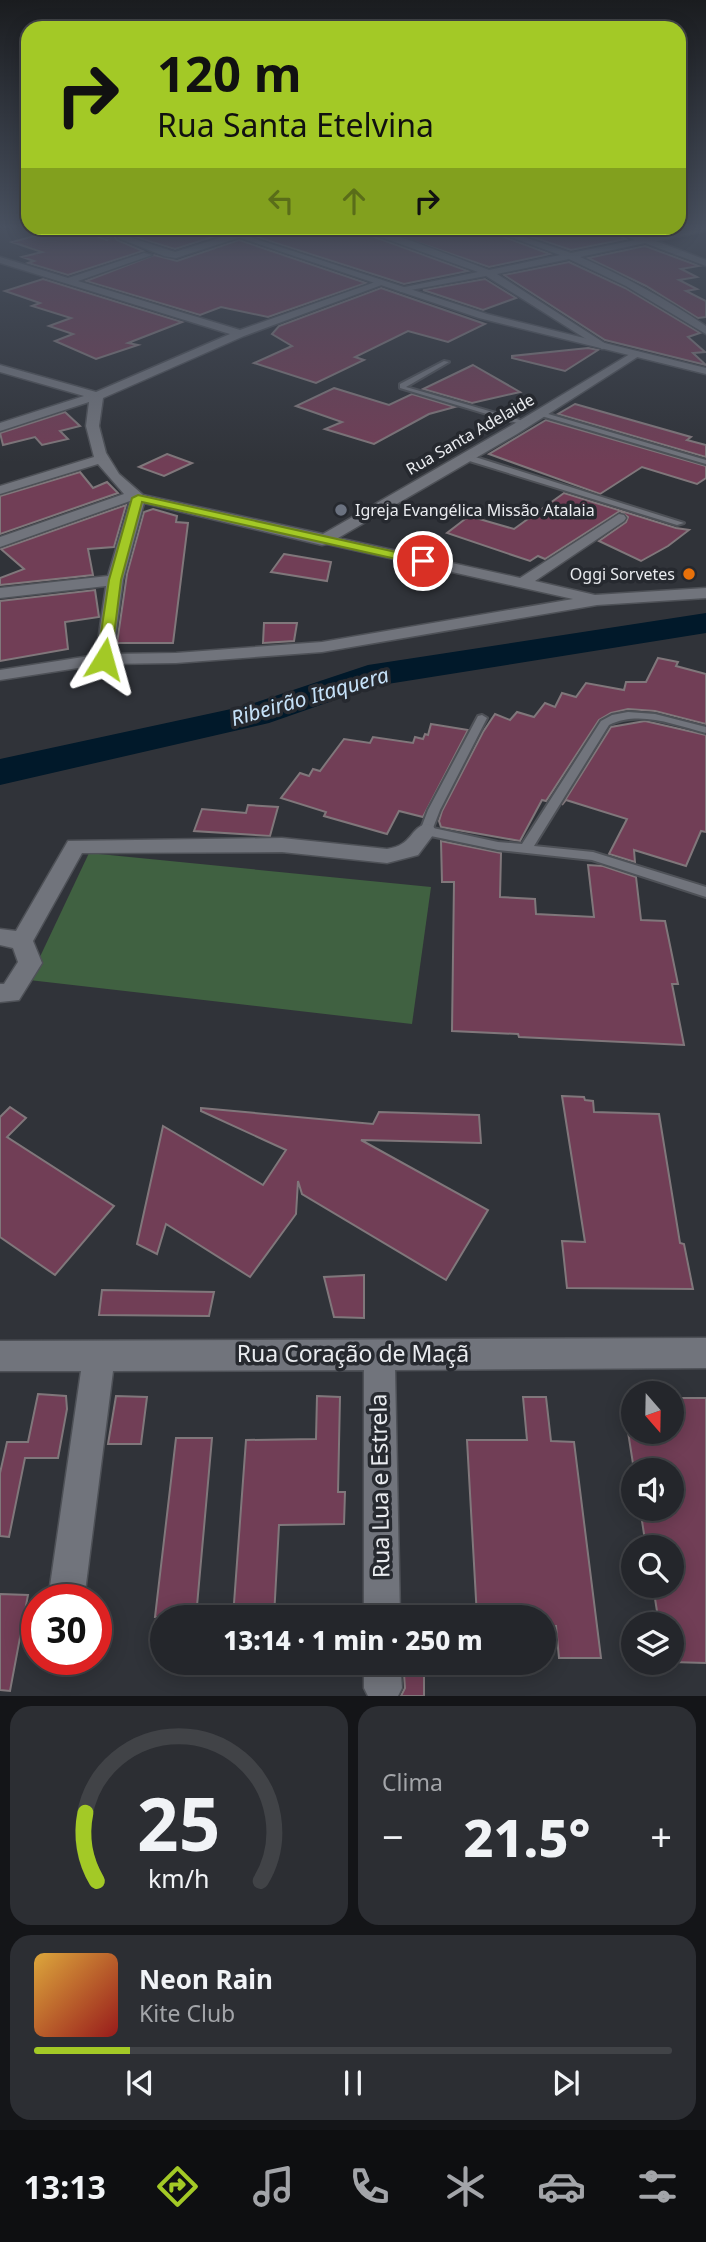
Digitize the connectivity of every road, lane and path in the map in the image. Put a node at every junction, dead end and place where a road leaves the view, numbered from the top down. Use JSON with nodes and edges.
{"nodes":[{"id":1,"x":146,"y":305,"type":"edge"},
{"id":2,"x":320,"y":305,"type":"edge"},
{"id":3,"x":451,"y":305,"type":"edge"},
{"id":4,"x":543,"y":305,"type":"edge"},
{"id":5,"x":663,"y":305,"type":"edge"},
{"id":6,"x":706,"y":331,"type":"edge"},
{"id":7,"x":240,"y":334,"type":"junction"},
{"id":8,"x":602,"y":346,"type":"junction"},
{"id":9,"x":635,"y":354,"type":"junction"},
{"id":10,"x":446,"y":362,"type":"dead end"},
{"id":11,"x":0,"y":368,"type":"edge"},
{"id":12,"x":706,"y":371,"type":"edge"},
{"id":13,"x":97,"y":396,"type":"junction"},
{"id":14,"x":541,"y":413,"type":"junction"},
{"id":15,"x":524,"y":424,"type":"junction"},
{"id":16,"x":0,"y":427,"type":"edge"},
{"id":17,"x":466,"y":457,"type":"junction"},
{"id":18,"x":100,"y":459,"type":"junction"},
{"id":19,"x":706,"y":462,"type":"edge"},
{"id":20,"x":0,"y":490,"type":"edge"},
{"id":21,"x":135,"y":496,"type":"junction"},
{"id":22,"x":618,"y":518,"type":"dead end"},
{"id":23,"x":680,"y":523,"type":"dead end"},
{"id":24,"x":322,"y":541,"type":"junction"},
{"id":25,"x":0,"y":542,"type":"edge"},
{"id":26,"x":115,"y":580,"type":"junction"},
{"id":27,"x":524,"y":582,"type":"junction"},
{"id":28,"x":0,"y":593,"type":"edge"},
{"id":29,"x":706,"y":593,"type":"edge"},
{"id":30,"x":597,"y":600,"type":"junction"},
{"id":31,"x":104,"y":659,"type":"junction"},
{"id":32,"x":0,"y":675,"type":"edge"},
{"id":33,"x":482,"y":719,"type":"dead end"},
{"id":34,"x":706,"y":730,"type":"edge"},
{"id":35,"x":426,"y":831,"type":"junction"},
{"id":36,"x":526,"y":850,"type":"junction"},
{"id":37,"x":706,"y":892,"type":"edge"},
{"id":38,"x":11,"y":939,"type":"edge"},
{"id":39,"x":0,"y":993,"type":"edge"},
{"id":40,"x":706,"y":1353,"type":"edge"},
{"id":41,"x":379,"y":1354,"type":"junction"},
{"id":42,"x":0,"y":1356,"type":"edge"},
{"id":43,"x":99,"y":1356,"type":"junction"},
{"id":44,"x":68,"y":1584,"type":"edge"},
{"id":45,"x":382,"y":1605,"type":"edge"}],
"edges":[{"from":1,"to":7,"type":"street"},
{"from":2,"to":7,"type":"street"},
{"from":3,"to":8,"type":"street"},
{"from":4,"to":8,"type":"street"},
{"from":5,"to":6,"type":"street"},
{"from":7,"to":13,"type":"street"},
{"from":8,"to":9,"type":"street"},
{"from":9,"to":12,"type":"street"},
{"from":9,"to":14,"type":"street","name":"Rua Santa Adelaide"},
{"from":10,"to":15,"type":"lane"},
{"from":11,"to":13,"type":"street"},
{"from":13,"to":16,"type":"street"},
{"from":13,"to":18,"type":"street"},
{"from":14,"to":15,"type":"street","name":"Rua Santa Adelaide"},
{"from":14,"to":19,"type":"lane"},
{"from":15,"to":17,"type":"street","name":"Rua Santa Adelaide"},
{"from":17,"to":23,"type":"lane"},
{"from":17,"to":24,"type":"street","name":"Rua Santa Adelaide"},
{"from":18,"to":20,"type":"street"},
{"from":18,"to":21,"type":"street"},
{"from":21,"to":24,"type":"street"},
{"from":21,"to":25,"type":"street"},
{"from":21,"to":26,"type":"street"},
{"from":22,"to":27,"type":"street"},
{"from":24,"to":27,"type":"street"},
{"from":26,"to":28,"type":"street"},
{"from":26,"to":31,"type":"street"},
{"from":27,"to":30,"type":"street"},
{"from":29,"to":30,"type":"street"},
{"from":30,"to":31,"type":"street"},
{"from":31,"to":32,"type":"street"},
{"from":33,"to":35,"type":"lane"},
{"from":34,"to":36,"type":"lane"},
{"from":35,"to":36,"type":"lane"},
{"from":35,"to":38,"type":"street"},
{"from":36,"to":37,"type":"lane"},
{"from":38,"to":39,"type":"street"},
{"from":40,"to":41,"type":"street","name":"Rua Coração de Maçã"},
{"from":41,"to":43,"type":"street","name":"Rua Coração de Maçã"},
{"from":41,"to":45,"type":"street","name":"Rua Lua e Estrela"},
{"from":42,"to":43,"type":"street","name":"Rua Coração de Maçã"},
{"from":43,"to":44,"type":"street"}]}
